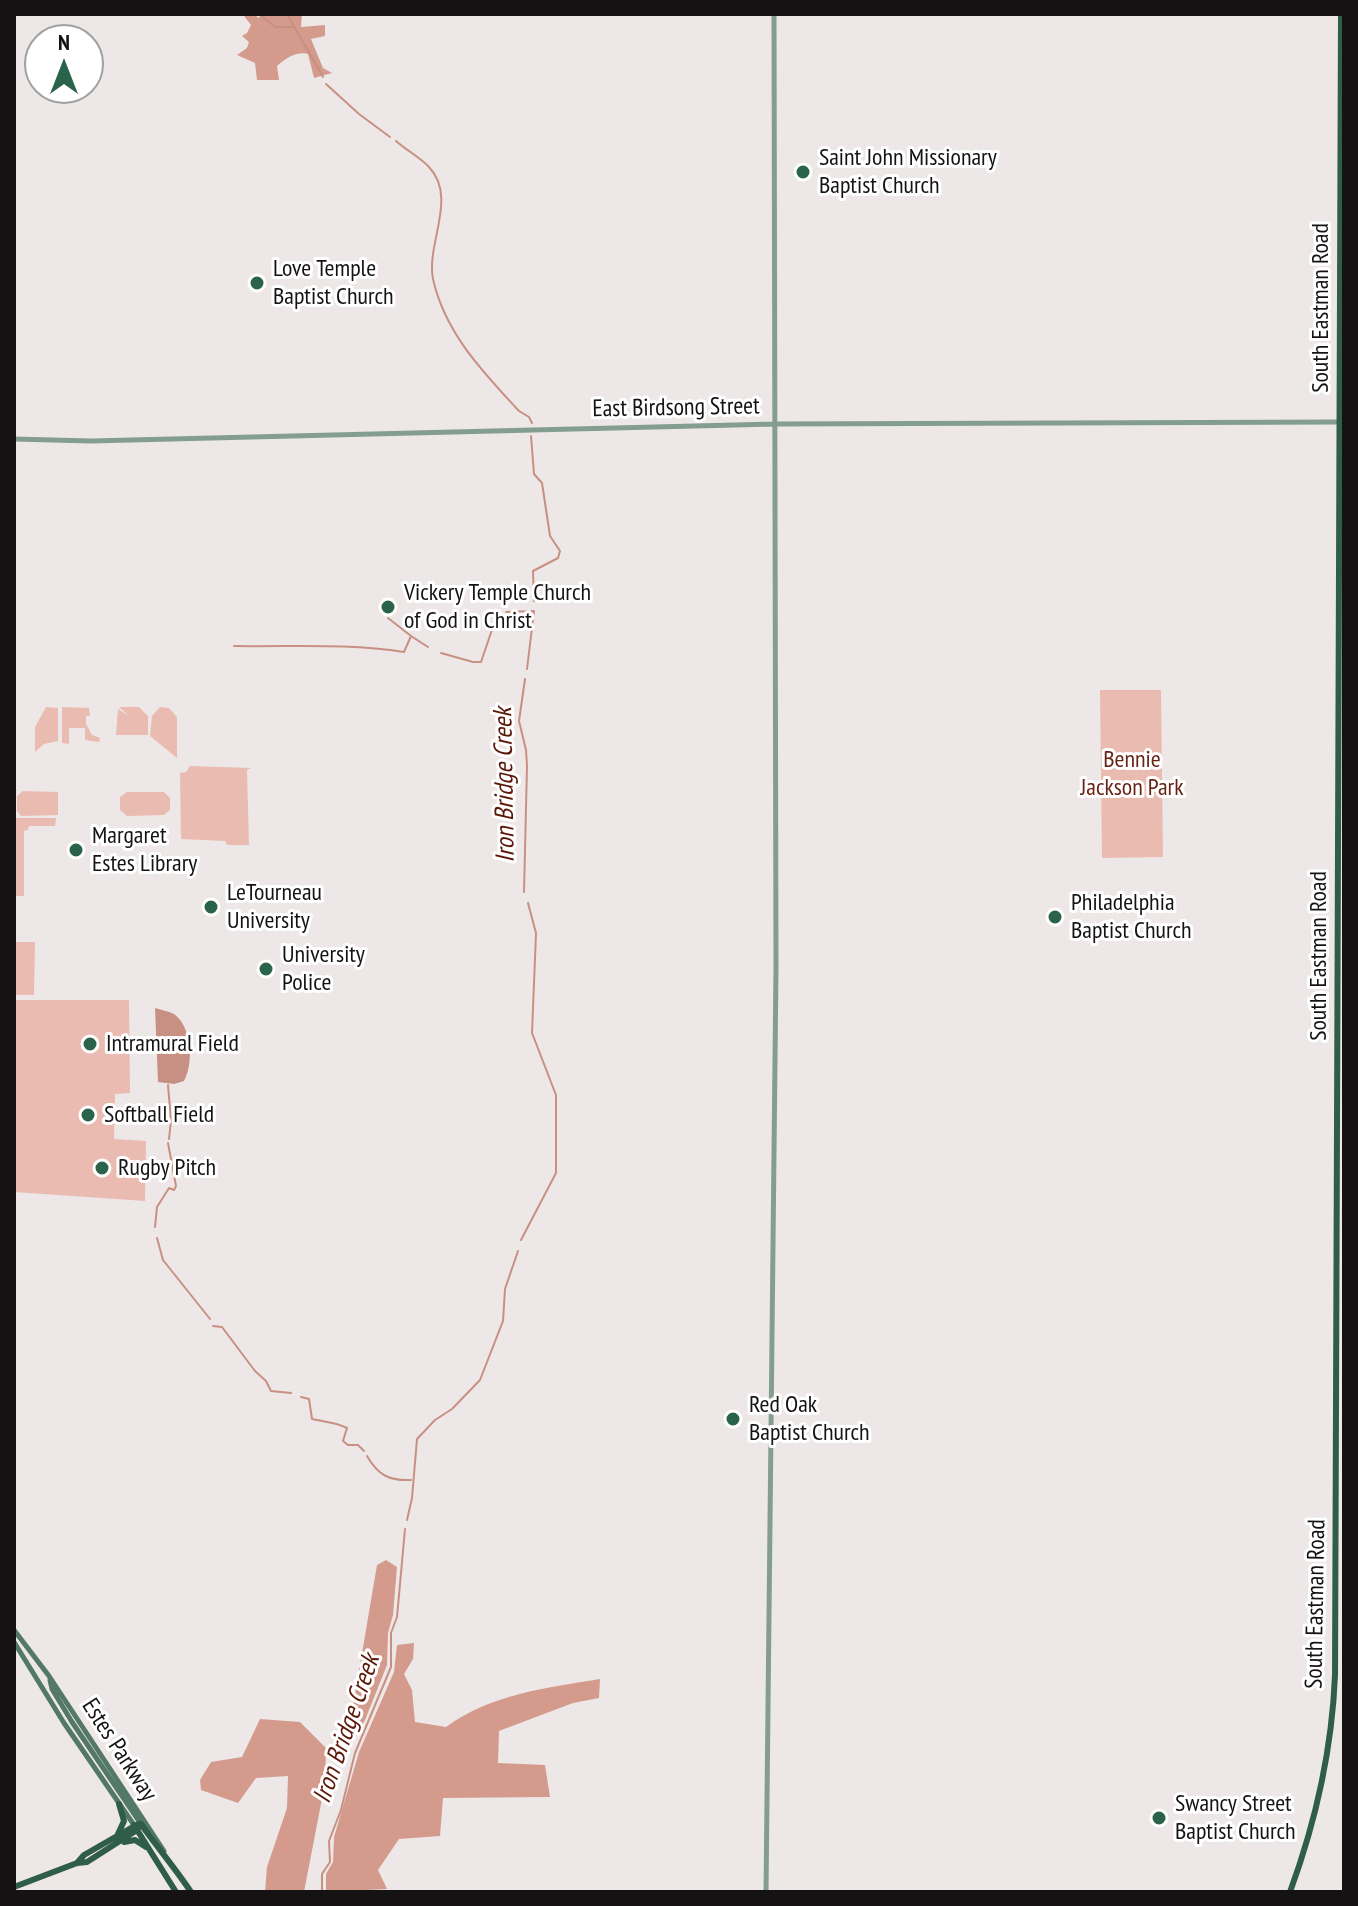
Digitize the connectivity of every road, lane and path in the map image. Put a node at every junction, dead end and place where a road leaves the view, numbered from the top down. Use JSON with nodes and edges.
{"nodes":[{"id":1,"x":774,"y":14,"type":"edge"},
{"id":2,"x":1341,"y":14,"type":"edge"},
{"id":3,"x":1339,"y":422,"type":"junction"},
{"id":4,"x":775,"y":424,"type":"junction"},
{"id":5,"x":14,"y":439,"type":"edge"},
{"id":6,"x":14,"y":1630,"type":"edge"},
{"id":7,"x":14,"y":1642,"type":"edge"},
{"id":8,"x":49,"y":1676,"type":"junction"},
{"id":9,"x":119,"y":1804,"type":"junction"},
{"id":10,"x":137,"y":1826,"type":"junction"},
{"id":11,"x":115,"y":1842,"type":"junction"},
{"id":12,"x":151,"y":1852,"type":"junction"},
{"id":13,"x":169,"y":1858,"type":"junction"},
{"id":14,"x":14,"y":1887,"type":"edge"},
{"id":15,"x":176,"y":1892,"type":"edge"},
{"id":16,"x":191,"y":1892,"type":"edge"},
{"id":17,"x":766,"y":1892,"type":"edge"},
{"id":18,"x":1290,"y":1892,"type":"edge"}],
"edges":[{"from":1,"to":4,"type":"street"},
{"from":2,"to":3,"type":"main road","name":"South Eastman Road"},
{"from":3,"to":4,"type":"street","name":"East Birdsong Street"},
{"from":3,"to":18,"type":"main road","name":"South Eastman Road"},
{"from":4,"to":5,"type":"street","name":"East Birdsong Street"},
{"from":4,"to":17,"type":"street"},
{"from":6,"to":8,"type":"main road","name":"Estes Parkway"},
{"from":7,"to":9,"type":"main road","name":"Estes Parkway"},
{"from":8,"to":10,"type":"main road"},
{"from":8,"to":13,"type":"main road","name":"Estes Parkway"},
{"from":9,"to":10,"type":"main road","name":"Estes Parkway"},
{"from":9,"to":11,"type":"main road"},
{"from":10,"to":11,"type":"main road"},
{"from":10,"to":12,"type":"main road","name":"Estes Parkway"},
{"from":10,"to":13,"type":"main road"},
{"from":11,"to":12,"type":"main road"},
{"from":11,"to":14,"type":"main road"},
{"from":12,"to":15,"type":"main road","name":"Estes Parkway"},
{"from":13,"to":16,"type":"main road","name":"Estes Parkway"}]}
